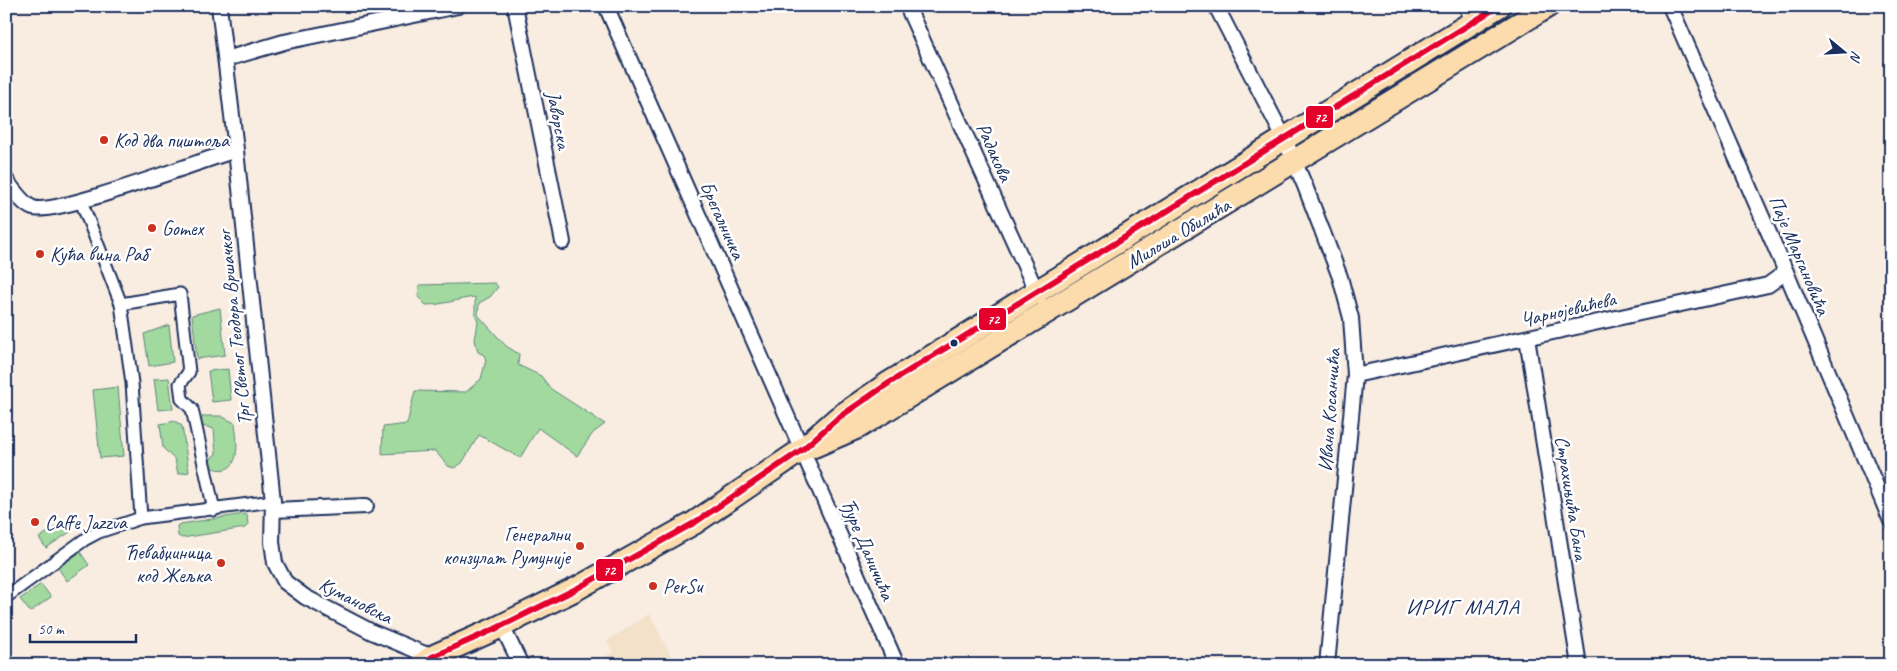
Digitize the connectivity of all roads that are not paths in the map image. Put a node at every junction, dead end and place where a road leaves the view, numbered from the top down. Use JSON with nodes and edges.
{"nodes":[{"id":1,"x":219,"y":6,"type":"edge"},
{"id":2,"x":458,"y":6,"type":"edge"},
{"id":3,"x":515,"y":6,"type":"edge"},
{"id":4,"x":606,"y":6,"type":"edge"},
{"id":5,"x":907,"y":6,"type":"edge"},
{"id":6,"x":1216,"y":6,"type":"edge"},
{"id":7,"x":1499,"y":6,"type":"edge"},
{"id":8,"x":1548,"y":6,"type":"edge"},
{"id":9,"x":1670,"y":6,"type":"edge"},
{"id":10,"x":1470,"y":14,"type":"edge"},
{"id":11,"x":226,"y":59,"type":"junction"},
{"id":12,"x":1285,"y":140,"type":"junction"},
{"id":13,"x":236,"y":150,"type":"junction"},
{"id":14,"x":1294,"y":163,"type":"junction"},
{"id":15,"x":6,"y":180,"type":"edge"},
{"id":16,"x":81,"y":201,"type":"junction"},
{"id":17,"x":563,"y":242,"type":"dead end"},
{"id":18,"x":1786,"y":272,"type":"junction"},
{"id":19,"x":1036,"y":292,"type":"junction"},
{"id":20,"x":121,"y":304,"type":"junction"},
{"id":21,"x":1048,"y":313,"type":"junction"},
{"id":22,"x":1527,"y":338,"type":"junction"},
{"id":23,"x":1356,"y":375,"type":"junction"},
{"id":24,"x":803,"y":449,"type":"junction"},
{"id":25,"x":273,"y":505,"type":"junction"},
{"id":26,"x":366,"y":506,"type":"dead end"},
{"id":27,"x":214,"y":510,"type":"junction"},
{"id":28,"x":141,"y":518,"type":"junction"},
{"id":29,"x":1891,"y":521,"type":"edge"},
{"id":30,"x":275,"y":563,"type":"joint"},
{"id":31,"x":6,"y":597,"type":"edge"},
{"id":32,"x":502,"y":626,"type":"junction"},
{"id":33,"x":427,"y":661,"type":"edge"},
{"id":34,"x":521,"y":665,"type":"edge"},
{"id":35,"x":896,"y":665,"type":"edge"},
{"id":36,"x":1327,"y":665,"type":"edge"},
{"id":37,"x":1579,"y":665,"type":"edge"}],
"edges":[{"from":1,"to":11,"type":"street","name":"Трг Светог Теодора Вршачког"},
{"from":2,"to":11,"type":"street"},
{"from":3,"to":17,"type":"street","name":"Јаворска"},
{"from":4,"to":24,"type":"street","name":"Брегалничка"},
{"from":5,"to":19,"type":"street","name":"Радакова"},
{"from":6,"to":12,"type":"street","name":"Ивана Косанчића"},
{"from":7,"to":10,"type":"main road","name":"Милоша Обилића"},
{"from":8,"to":14,"type":"main road","name":"Милоша Обилића"},
{"from":9,"to":18,"type":"street","name":"Паје Маргановића"},
{"from":10,"to":12,"type":"main road","name":"Милоша Обилића"},
{"from":11,"to":13,"type":"street","name":"Трг Светог Теодора Вршачког"},
{"from":12,"to":14,"type":"street","name":"Ивана Косанчића"},
{"from":12,"to":19,"type":"main road","name":"Милоша Обилића"},
{"from":13,"to":16,"type":"street"},
{"from":13,"to":25,"type":"street","name":"Трг Светог Теодора Вршачког"},
{"from":14,"to":21,"type":"main road","name":"Милоша Обилића"},
{"from":14,"to":23,"type":"street","name":"Ивана Косанчића"},
{"from":15,"to":16,"type":"street"},
{"from":16,"to":20,"type":"street"},
{"from":18,"to":22,"type":"street","name":"Чарнојевићева"},
{"from":18,"to":29,"type":"street","name":"Паје Маргановића"},
{"from":19,"to":21,"type":"street","name":"Радакова"},
{"from":19,"to":24,"type":"main road","name":"Милоша Обилића"},
{"from":20,"to":27,"type":"street"},
{"from":20,"to":28,"type":"street"},
{"from":21,"to":24,"type":"main road","name":"Милоша Обилића"},
{"from":22,"to":23,"type":"street","name":"Чарнојевићева"},
{"from":22,"to":37,"type":"street","name":"Страхињића Бана"},
{"from":23,"to":36,"type":"street","name":"Ивана Косанчића"},
{"from":24,"to":32,"type":"main road","name":"Милоша Обилића"},
{"from":24,"to":35,"type":"street","name":"Ђуре Даничића"},
{"from":25,"to":26,"type":"street"},
{"from":25,"to":27,"type":"street"},
{"from":25,"to":30,"type":"street","name":"Трг Светог Теодора Вршачког"},
{"from":27,"to":28,"type":"street"},
{"from":28,"to":31,"type":"street"},
{"from":30,"to":33,"type":"street","name":"Кумановска"},
{"from":32,"to":33,"type":"main road","name":"Милоша Обилића"},
{"from":32,"to":34,"type":"street"}]}
